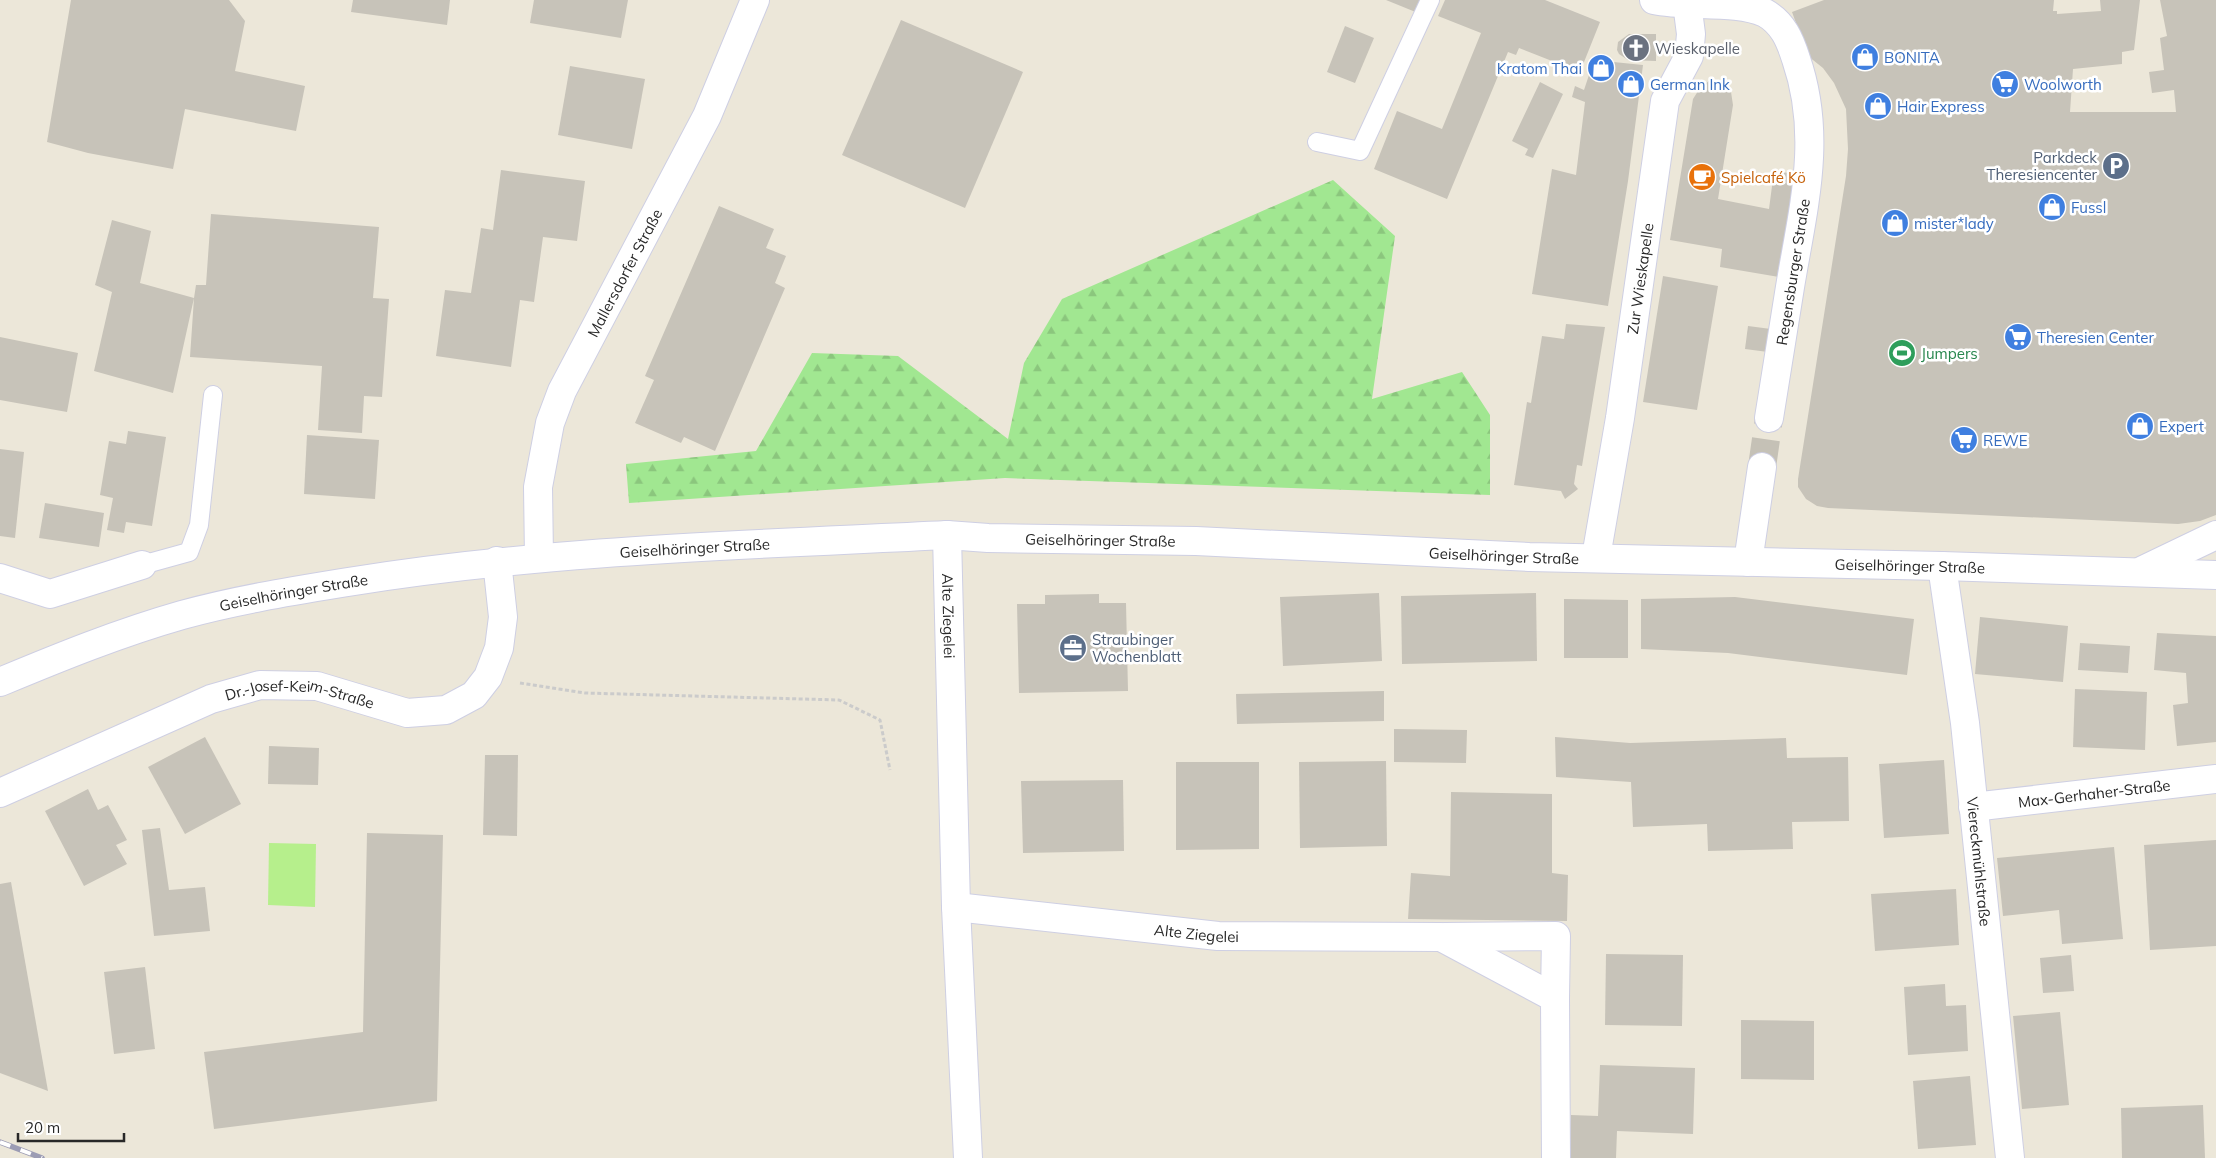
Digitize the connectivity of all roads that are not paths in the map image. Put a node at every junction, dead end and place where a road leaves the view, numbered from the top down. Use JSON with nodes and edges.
{"nodes":[{"id":1,"x":755,"y":0,"type":"edge"},
{"id":2,"x":1430,"y":0,"type":"edge"},
{"id":3,"x":1654,"y":0,"type":"edge"},
{"id":4,"x":1687,"y":3,"type":"junction"},
{"id":5,"x":1317,"y":142,"type":"dead end"},
{"id":6,"x":213,"y":395,"type":"dead end"},
{"id":7,"x":1770,"y":418,"type":"tunnel mouth"},
{"id":8,"x":1762,"y":467,"type":"tunnel mouth"},
{"id":9,"x":947,"y":535,"type":"junction"},
{"id":10,"x":2216,"y":535,"type":"edge"},
{"id":11,"x":1596,"y":557,"type":"junction"},
{"id":12,"x":539,"y":558,"type":"junction"},
{"id":13,"x":497,"y":561,"type":"junction"},
{"id":14,"x":1748,"y":562,"type":"junction"},
{"id":15,"x":142,"y":565,"type":"joint"},
{"id":16,"x":1942,"y":566,"type":"junction"},
{"id":17,"x":2137,"y":573,"type":"junction"},
{"id":18,"x":2216,"y":575,"type":"edge"},
{"id":19,"x":0,"y":578,"type":"edge"},
{"id":20,"x":0,"y":682,"type":"edge"},
{"id":21,"x":2216,"y":779,"type":"edge"},
{"id":22,"x":0,"y":793,"type":"edge"},
{"id":23,"x":1973,"y":807,"type":"junction"},
{"id":24,"x":956,"y":907,"type":"junction"},
{"id":25,"x":1441,"y":937,"type":"junction"},
{"id":26,"x":1556,"y":998,"type":"junction"},
{"id":27,"x":968,"y":1158,"type":"edge"},
{"id":28,"x":1556,"y":1158,"type":"edge"},
{"id":29,"x":2010,"y":1158,"type":"edge"}],
"edges":[{"from":1,"to":12,"type":"street","name":"Mallersdorfer Straße"},
{"from":2,"to":5,"type":"lane"},
{"from":3,"to":4,"type":"street","name":"Regensburger Straße"},
{"from":4,"to":7,"type":"street","name":"Regensburger Straße"},
{"from":4,"to":11,"type":"street","name":"Zur Wieskapelle"},
{"from":6,"to":15,"type":"lane"},
{"from":8,"to":14,"type":"street"},
{"from":9,"to":11,"type":"street","name":"Geiselhöringer Straße"},
{"from":9,"to":12,"type":"street","name":"Geiselhöringer Straße"},
{"from":9,"to":24,"type":"street","name":"Alte Ziegelei"},
{"from":10,"to":17,"type":"street"},
{"from":11,"to":14,"type":"street","name":"Geiselhöringer Straße"},
{"from":12,"to":13,"type":"street","name":"Geiselhöringer Straße"},
{"from":13,"to":20,"type":"street","name":"Geiselhöringer Straße"},
{"from":13,"to":22,"type":"street","name":"Dr.-Josef-Keim-Straße"},
{"from":14,"to":16,"type":"street","name":"Geiselhöringer Straße"},
{"from":15,"to":19,"type":"street"},
{"from":16,"to":17,"type":"street","name":"Geiselhöringer Straße"},
{"from":16,"to":23,"type":"street","name":"Viereckmühlstraße"},
{"from":17,"to":18,"type":"street","name":"Geiselhöringer Straße"},
{"from":21,"to":23,"type":"street","name":"Max-Gerhaher-Straße"},
{"from":23,"to":29,"type":"street","name":"Viereckmühlstraße"},
{"from":24,"to":25,"type":"street","name":"Alte Ziegelei"},
{"from":24,"to":27,"type":"street","name":"Alte Ziegelei"},
{"from":25,"to":26,"type":"street","name":"Alte Ziegelei"},
{"from":25,"to":26,"type":"street","name":"Alte Ziegelei"},
{"from":26,"to":28,"type":"street","name":"Alte Ziegelei"}]}
